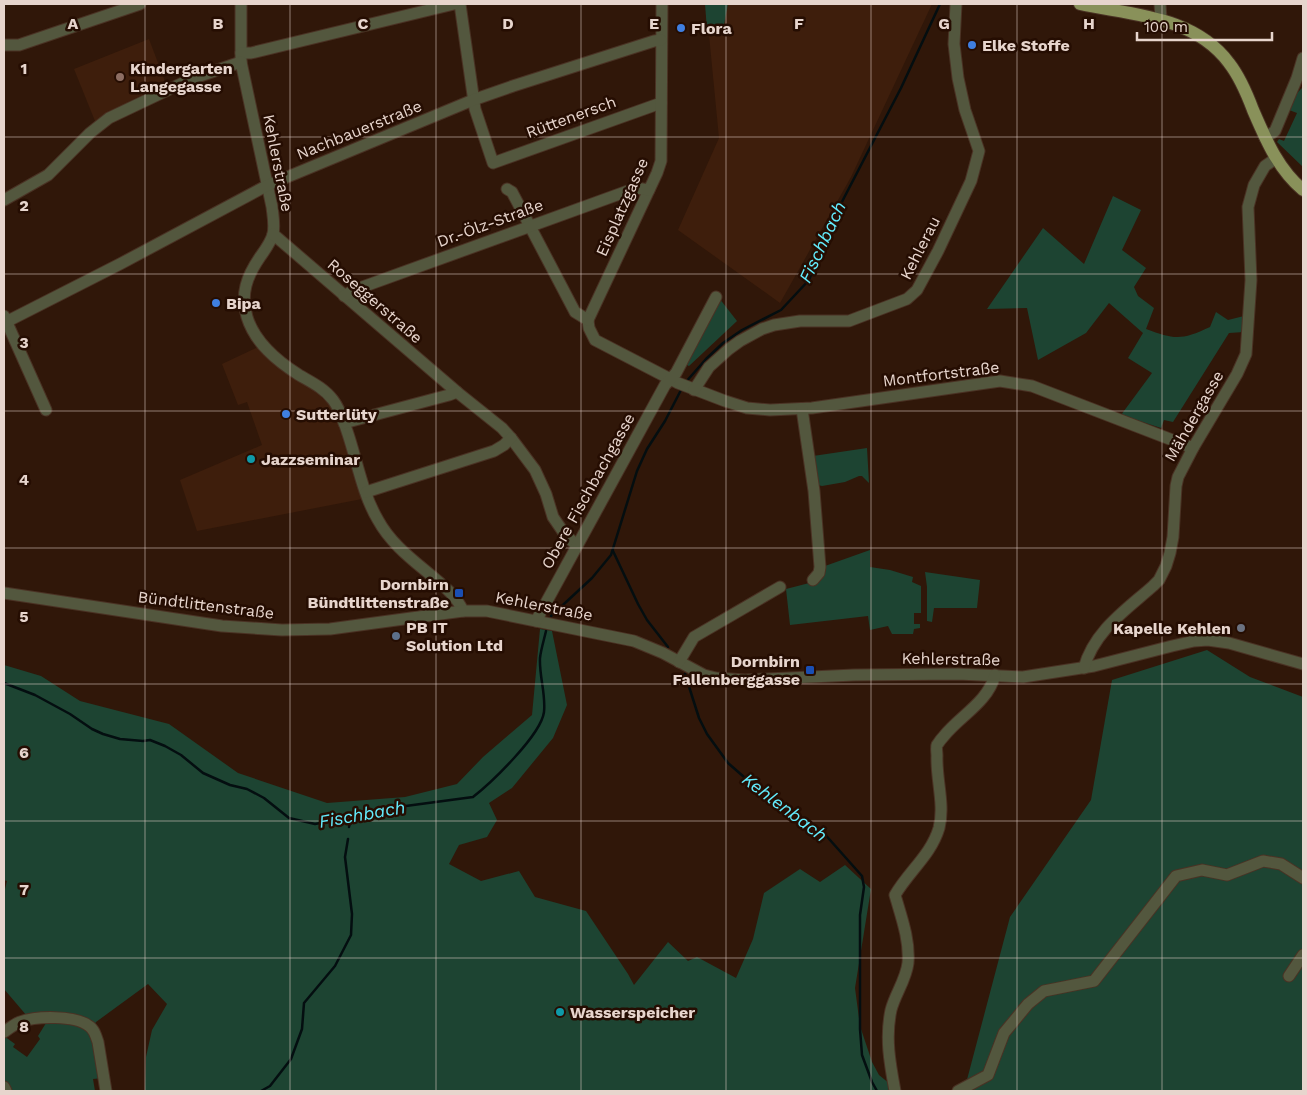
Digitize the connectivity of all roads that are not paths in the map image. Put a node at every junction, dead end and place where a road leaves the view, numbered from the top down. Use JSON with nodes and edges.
{"nodes":[{"id":1,"x":140,"y":4,"type":"edge"},
{"id":2,"x":241,"y":4,"type":"edge"},
{"id":3,"x":454,"y":4,"type":"edge"},
{"id":4,"x":460,"y":4,"type":"edge"},
{"id":5,"x":662,"y":4,"type":"edge"},
{"id":6,"x":956,"y":4,"type":"edge"},
{"id":7,"x":1080,"y":4,"type":"edge"},
{"id":8,"x":1160,"y":4,"type":"edge"},
{"id":9,"x":1161,"y":19,"type":"junction"},
{"id":10,"x":661,"y":40,"type":"junction"},
{"id":11,"x":4,"y":45,"type":"edge"},
{"id":12,"x":241,"y":58,"type":"junction"},
{"id":13,"x":1303,"y":58,"type":"edge"},
{"id":14,"x":1300,"y":80,"type":"edge"},
{"id":15,"x":473,"y":100,"type":"junction"},
{"id":16,"x":661,"y":103,"type":"junction"},
{"id":17,"x":1265,"y":138,"type":"junction"},
{"id":18,"x":1275,"y":159,"type":"junction"},
{"id":19,"x":268,"y":186,"type":"junction"},
{"id":20,"x":507,"y":189,"type":"dead end"},
{"id":21,"x":649,"y":190,"type":"junction"},
{"id":22,"x":1303,"y":190,"type":"edge"},
{"id":23,"x":4,"y":200,"type":"edge"},
{"id":24,"x":530,"y":226,"type":"junction"},
{"id":25,"x":273,"y":234,"type":"junction"},
{"id":26,"x":344,"y":296,"type":"junction"},
{"id":27,"x":716,"y":297,"type":"dead end"},
{"id":28,"x":4,"y":320,"type":"edge"},
{"id":29,"x":588,"y":324,"type":"junction"},
{"id":30,"x":674,"y":381,"type":"junction"},
{"id":31,"x":693,"y":389,"type":"junction"},
{"id":32,"x":456,"y":392,"type":"junction"},
{"id":33,"x":802,"y":409,"type":"junction"},
{"id":34,"x":46,"y":410,"type":"dead end"},
{"id":35,"x":344,"y":423,"type":"junction"},
{"id":36,"x":512,"y":438,"type":"junction"},
{"id":37,"x":1193,"y":448,"type":"junction"},
{"id":38,"x":366,"y":492,"type":"junction"},
{"id":39,"x":576,"y":545,"type":"junction"},
{"id":40,"x":813,"y":580,"type":"dead end"},
{"id":41,"x":780,"y":587,"type":"dead end"},
{"id":42,"x":4,"y":593,"type":"edge"},
{"id":43,"x":463,"y":611,"type":"junction"},
{"id":44,"x":536,"y":621,"type":"junction"},
{"id":45,"x":679,"y":662,"type":"junction"},
{"id":46,"x":1303,"y":664,"type":"edge"},
{"id":47,"x":1084,"y":668,"type":"junction"},
{"id":48,"x":995,"y":676,"type":"junction"},
{"id":49,"x":1303,"y":878,"type":"edge"},
{"id":50,"x":1303,"y":955,"type":"edge"},
{"id":51,"x":1289,"y":976,"type":"dead end"},
{"id":52,"x":4,"y":1032,"type":"edge"},
{"id":53,"x":4,"y":1087,"type":"edge"},
{"id":54,"x":6,"y":1091,"type":"edge"},
{"id":55,"x":106,"y":1091,"type":"edge"},
{"id":56,"x":895,"y":1091,"type":"edge"},
{"id":57,"x":958,"y":1091,"type":"edge"}],
"edges":[{"from":1,"to":11,"type":"street"},
{"from":2,"to":12,"type":"street","name":"Kehlerstraße"},
{"from":3,"to":12,"type":"street"},
{"from":4,"to":15,"type":"street"},
{"from":5,"to":10,"type":"street","name":"Eisplatzgasse"},
{"from":6,"to":31,"type":"street","name":"Kehlerau"},
{"from":7,"to":9,"type":"main road"},
{"from":8,"to":9,"type":"street"},
{"from":9,"to":17,"type":"main road"},
{"from":10,"to":15,"type":"street","name":"Nachbauerstraße"},
{"from":10,"to":16,"type":"street","name":"Eisplatzgasse"},
{"from":12,"to":19,"type":"street","name":"Kehlerstraße"},
{"from":12,"to":23,"type":"street"},
{"from":13,"to":14,"type":"street"},
{"from":14,"to":17,"type":"street"},
{"from":15,"to":16,"type":"street","name":"Rüttenersch"},
{"from":15,"to":19,"type":"street","name":"Nachbauerstraße"},
{"from":16,"to":21,"type":"street","name":"Eisplatzgasse"},
{"from":17,"to":18,"type":"main road"},
{"from":18,"to":22,"type":"main road"},
{"from":18,"to":37,"type":"street","name":"Mähdergasse"},
{"from":19,"to":25,"type":"street","name":"Kehlerstraße"},
{"from":19,"to":28,"type":"street","name":"Nachbauerstraße"},
{"from":20,"to":24,"type":"street"},
{"from":21,"to":24,"type":"street","name":"Dr.-Ölz-Straße"},
{"from":21,"to":29,"type":"street","name":"Eisplatzgasse"},
{"from":24,"to":26,"type":"street","name":"Dr.-Ölz-Straße"},
{"from":24,"to":29,"type":"street"},
{"from":25,"to":26,"type":"street","name":"Roseggerstraße"},
{"from":25,"to":35,"type":"street","name":"Kehlerstraße"},
{"from":26,"to":32,"type":"street","name":"Roseggerstraße"},
{"from":27,"to":30,"type":"street","name":"Obere Fischbachgasse"},
{"from":28,"to":34,"type":"street"},
{"from":29,"to":30,"type":"street"},
{"from":30,"to":31,"type":"street","name":"Montfortstraße"},
{"from":30,"to":39,"type":"street","name":"Obere Fischbachgasse"},
{"from":31,"to":33,"type":"street","name":"Montfortstraße"},
{"from":32,"to":35,"type":"street"},
{"from":32,"to":36,"type":"street","name":"Roseggerstraße"},
{"from":33,"to":37,"type":"street","name":"Montfortstraße"},
{"from":33,"to":40,"type":"street"},
{"from":35,"to":38,"type":"street","name":"Kehlerstraße"},
{"from":36,"to":38,"type":"street"},
{"from":36,"to":39,"type":"street","name":"Roseggerstraße"},
{"from":37,"to":47,"type":"street","name":"Mähdergasse"},
{"from":38,"to":43,"type":"street","name":"Kehlerstraße"},
{"from":39,"to":44,"type":"street","name":"Obere Fischbachgasse"},
{"from":41,"to":45,"type":"street"},
{"from":42,"to":43,"type":"street","name":"Bündtlittenstraße"},
{"from":43,"to":44,"type":"street","name":"Kehlerstraße"},
{"from":44,"to":45,"type":"street","name":"Kehlerstraße"},
{"from":45,"to":48,"type":"street","name":"Kehlerstraße"},
{"from":46,"to":47,"type":"street","name":"Kehlerstraße"},
{"from":47,"to":48,"type":"street","name":"Kehlerstraße"},
{"from":48,"to":56,"type":"street"},
{"from":49,"to":57,"type":"street"},
{"from":50,"to":51,"type":"street"},
{"from":52,"to":55,"type":"street"},
{"from":53,"to":54,"type":"street"}]}
